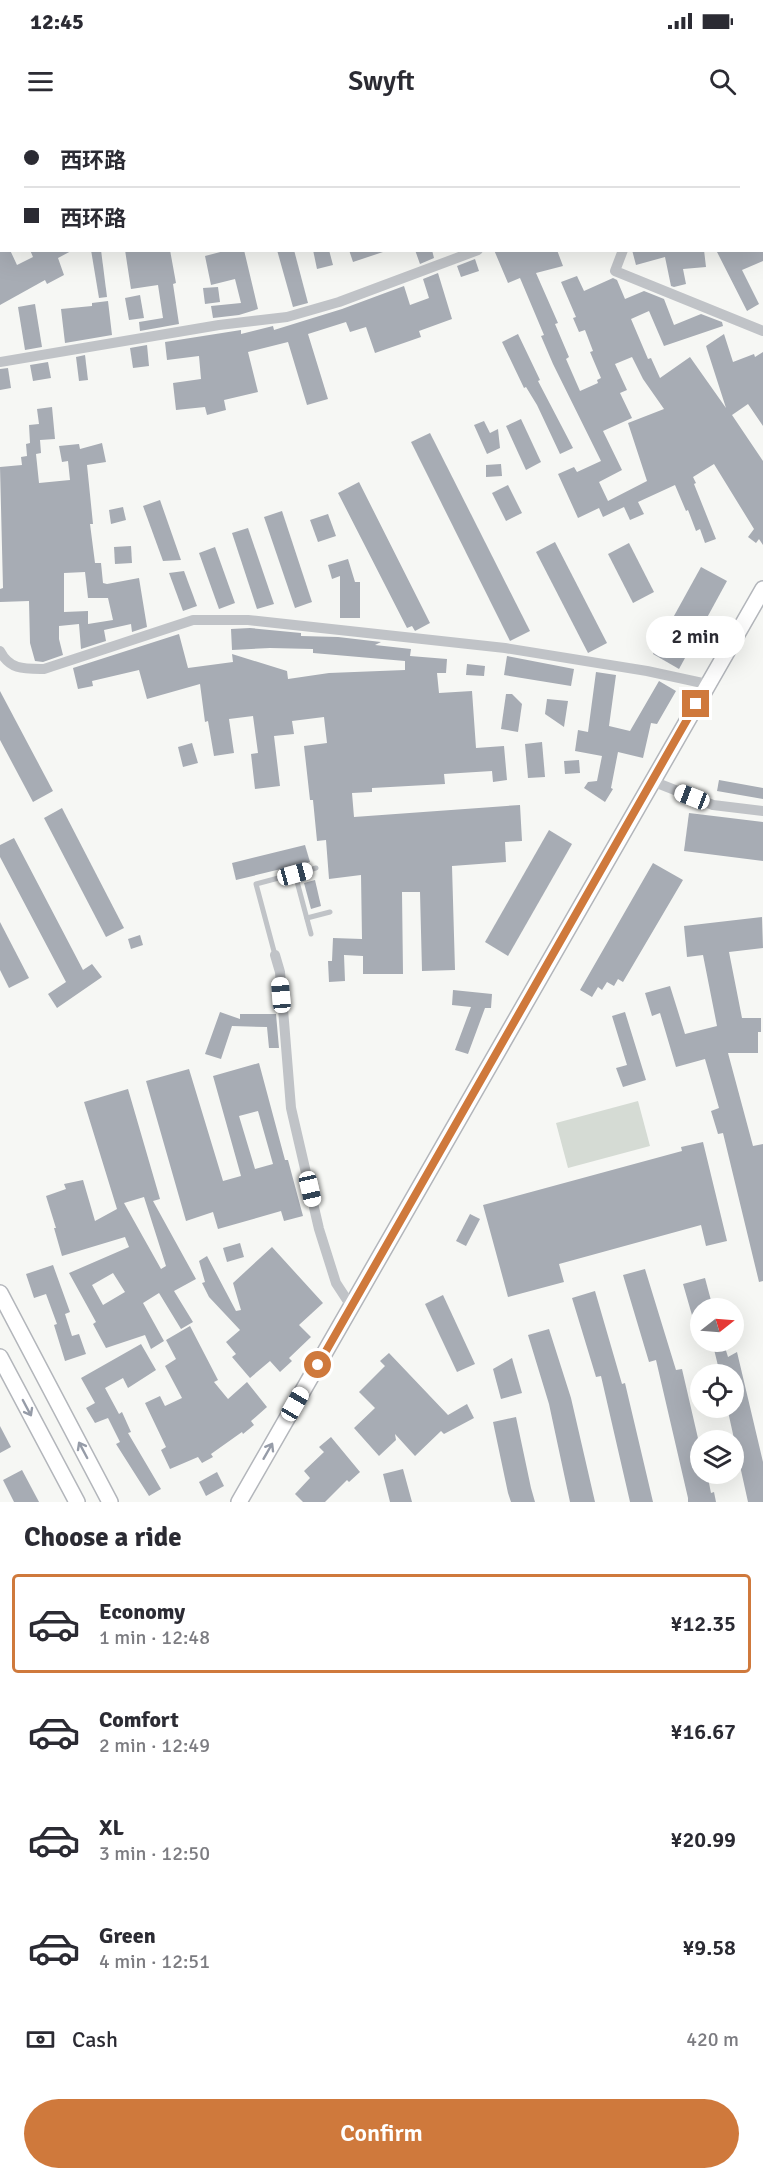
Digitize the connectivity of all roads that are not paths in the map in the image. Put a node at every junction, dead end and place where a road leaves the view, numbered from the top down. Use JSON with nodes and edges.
{"nodes":[{"id":1,"x":473,"y":252,"type":"edge"},
{"id":2,"x":622,"y":252,"type":"edge"},
{"id":3,"x":763,"y":331,"type":"edge"},
{"id":4,"x":0,"y":362,"type":"edge"},
{"id":5,"x":763,"y":589,"type":"edge"},
{"id":6,"x":0,"y":651,"type":"edge"},
{"id":7,"x":707,"y":684,"type":"junction"},
{"id":8,"x":652,"y":781,"type":"junction"},
{"id":9,"x":763,"y":811,"type":"edge"},
{"id":10,"x":316,"y":868,"type":"dead end"},
{"id":11,"x":295,"y":874,"type":"junction"},
{"id":12,"x":330,"y":912,"type":"dead end"},
{"id":13,"x":307,"y":918,"type":"junction"},
{"id":14,"x":311,"y":934,"type":"dead end"},
{"id":15,"x":275,"y":955,"type":"joint"},
{"id":16,"x":0,"y":1293,"type":"edge"},
{"id":17,"x":351,"y":1306,"type":"junction"},
{"id":18,"x":0,"y":1357,"type":"edge"},
{"id":19,"x":77,"y":1502,"type":"edge"},
{"id":20,"x":110,"y":1502,"type":"edge"},
{"id":21,"x":239,"y":1502,"type":"edge"}],
"edges":[{"from":1,"to":4,"type":"street"},
{"from":2,"to":3,"type":"street"},
{"from":5,"to":7,"type":"street"},
{"from":6,"to":7,"type":"street"},
{"from":7,"to":8,"type":"street"},
{"from":8,"to":9,"type":"street"},
{"from":8,"to":17,"type":"street"},
{"from":10,"to":11,"type":"lane"},
{"from":11,"to":13,"type":"lane"},
{"from":11,"to":15,"type":"lane"},
{"from":12,"to":13,"type":"lane"},
{"from":13,"to":14,"type":"lane"},
{"from":15,"to":17,"type":"street"},
{"from":20,"to":16,"type":"street","one_way":true},
{"from":21,"to":17,"type":"street","one_way":true},
{"from":18,"to":19,"type":"street","one_way":true}]}
